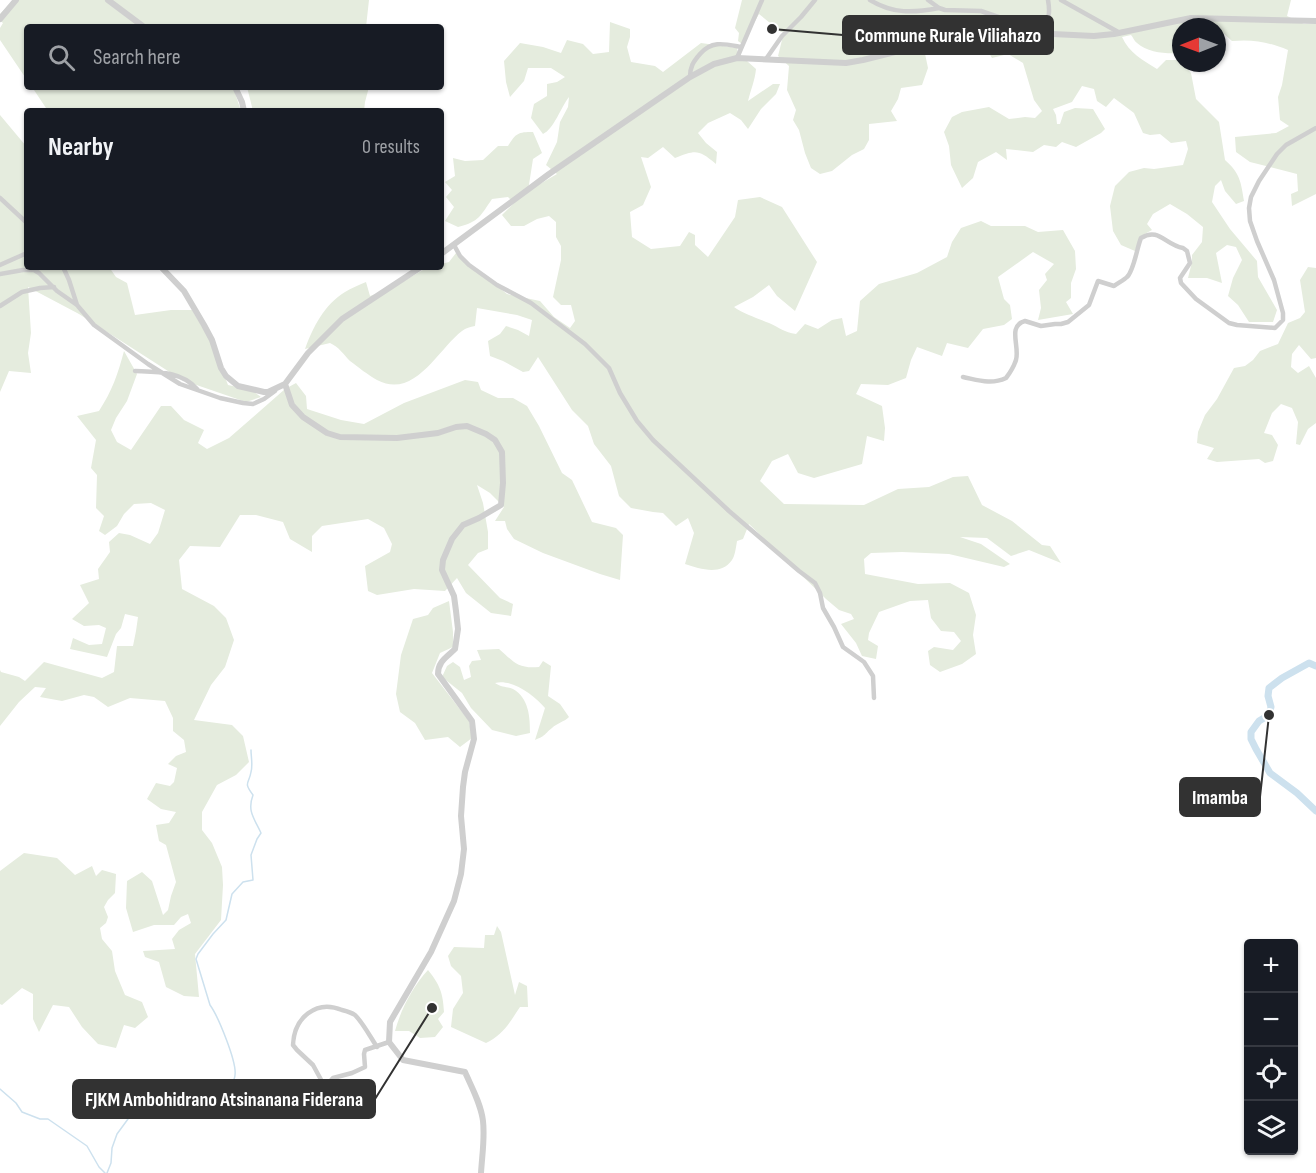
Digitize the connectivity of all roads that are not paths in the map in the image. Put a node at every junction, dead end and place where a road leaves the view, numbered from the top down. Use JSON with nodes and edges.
{"nodes":[{"id":1,"x":16,"y":0,"type":"edge"},
{"id":2,"x":108,"y":0,"type":"edge"},
{"id":3,"x":762,"y":0,"type":"edge"},
{"id":4,"x":815,"y":0,"type":"edge"},
{"id":5,"x":870,"y":0,"type":"edge"},
{"id":6,"x":928,"y":0,"type":"edge"},
{"id":7,"x":1048,"y":0,"type":"edge"},
{"id":8,"x":1061,"y":0,"type":"edge"},
{"id":9,"x":939,"y":8,"type":"junction"},
{"id":10,"x":0,"y":19,"type":"edge"},
{"id":11,"x":1316,"y":21,"type":"edge"},
{"id":12,"x":140,"y":24,"type":"edge"},
{"id":13,"x":1044,"y":31,"type":"junction"},
{"id":14,"x":1120,"y":33,"type":"junction"},
{"id":15,"x":741,"y":47,"type":"junction"},
{"id":16,"x":737,"y":58,"type":"junction"},
{"id":17,"x":766,"y":59,"type":"junction"},
{"id":18,"x":690,"y":77,"type":"junction"},
{"id":19,"x":236,"y":90,"type":"edge"},
{"id":20,"x":243,"y":108,"type":"edge"},
{"id":21,"x":1316,"y":128,"type":"edge"},
{"id":22,"x":0,"y":198,"type":"edge"},
{"id":23,"x":24,"y":220,"type":"edge"},
{"id":24,"x":454,"y":245,"type":"junction"},
{"id":25,"x":444,"y":252,"type":"edge"},
{"id":26,"x":24,"y":254,"type":"edge"},
{"id":27,"x":0,"y":265,"type":"edge"},
{"id":28,"x":64,"y":270,"type":"edge"},
{"id":29,"x":164,"y":270,"type":"edge"},
{"id":30,"x":416,"y":270,"type":"edge"},
{"id":31,"x":0,"y":274,"type":"edge"},
{"id":32,"x":54,"y":287,"type":"junction"},
{"id":33,"x":77,"y":305,"type":"junction"},
{"id":34,"x":0,"y":306,"type":"edge"},
{"id":35,"x":135,"y":371,"type":"dead end"},
{"id":36,"x":165,"y":374,"type":"junction"},
{"id":37,"x":963,"y":377,"type":"dead end"},
{"id":38,"x":285,"y":384,"type":"junction"},
{"id":39,"x":874,"y":698,"type":"dead end"},
{"id":40,"x":389,"y":1042,"type":"junction"},
{"id":41,"x":377,"y":1047,"type":"junction"},
{"id":42,"x":325,"y":1087,"type":"junction"},
{"id":43,"x":327,"y":1106,"type":"dead end"},
{"id":44,"x":481,"y":1172,"type":"edge"}],
"edges":[{"from":1,"to":10,"type":"street"},
{"from":2,"to":12,"type":"street"},
{"from":3,"to":15,"type":"street"},
{"from":4,"to":17,"type":"street"},
{"from":5,"to":9,"type":"street"},
{"from":6,"to":9,"type":"street"},
{"from":7,"to":13,"type":"street"},
{"from":8,"to":14,"type":"street"},
{"from":9,"to":13,"type":"street"},
{"from":11,"to":14,"type":"street"},
{"from":13,"to":14,"type":"street"},
{"from":13,"to":17,"type":"street"},
{"from":15,"to":16,"type":"street"},
{"from":15,"to":18,"type":"street"},
{"from":16,"to":17,"type":"street"},
{"from":16,"to":18,"type":"street"},
{"from":18,"to":24,"type":"street"},
{"from":19,"to":20,"type":"street"},
{"from":21,"to":37,"type":"street"},
{"from":22,"to":23,"type":"street"},
{"from":24,"to":25,"type":"street"},
{"from":24,"to":39,"type":"street"},
{"from":26,"to":27,"type":"street"},
{"from":28,"to":33,"type":"street"},
{"from":29,"to":38,"type":"street"},
{"from":30,"to":38,"type":"street"},
{"from":31,"to":32,"type":"street"},
{"from":32,"to":33,"type":"street"},
{"from":32,"to":34,"type":"street"},
{"from":33,"to":36,"type":"street"},
{"from":35,"to":36,"type":"street"},
{"from":36,"to":38,"type":"street"},
{"from":38,"to":40,"type":"street"},
{"from":40,"to":41,"type":"street"},
{"from":40,"to":44,"type":"street"},
{"from":41,"to":42,"type":"street"},
{"from":41,"to":42,"type":"street"},
{"from":42,"to":43,"type":"street"}]}
